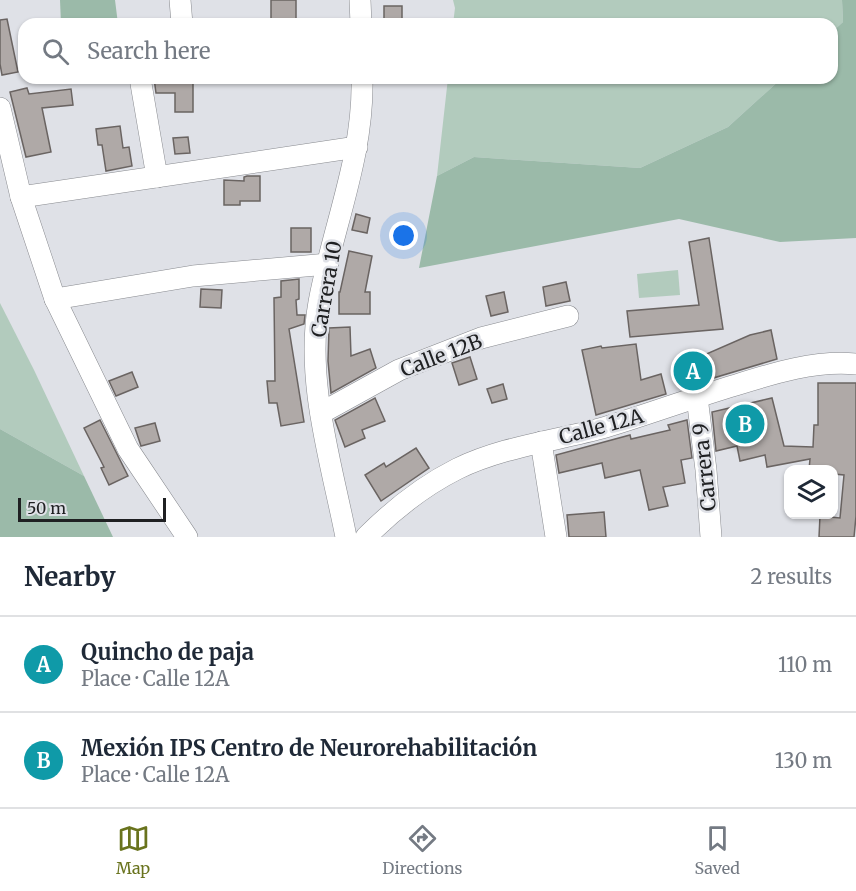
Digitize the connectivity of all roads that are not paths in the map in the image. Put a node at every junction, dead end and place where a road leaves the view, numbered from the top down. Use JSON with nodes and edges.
{"nodes":[{"id":1,"x":180,"y":0,"type":"edge"},
{"id":2,"x":360,"y":0,"type":"edge"},
{"id":3,"x":182,"y":18,"type":"edge"},
{"id":4,"x":361,"y":18,"type":"edge"},
{"id":5,"x":141,"y":84,"type":"edge"},
{"id":6,"x":362,"y":84,"type":"edge"},
{"id":7,"x":0,"y":108,"type":"edge"},
{"id":8,"x":357,"y":147,"type":"junction"},
{"id":9,"x":157,"y":177,"type":"junction"},
{"id":10,"x":21,"y":197,"type":"junction"},
{"id":11,"x":328,"y":264,"type":"junction"},
{"id":12,"x":55,"y":299,"type":"junction"},
{"id":13,"x":568,"y":316,"type":"dead end"},
{"id":14,"x":856,"y":364,"type":"edge"},
{"id":15,"x":696,"y":397,"type":"junction"},
{"id":16,"x":321,"y":413,"type":"junction"},
{"id":17,"x":541,"y":442,"type":"junction"},
{"id":18,"x":187,"y":537,"type":"edge"},
{"id":19,"x":346,"y":537,"type":"edge"},
{"id":20,"x":366,"y":537,"type":"edge"},
{"id":21,"x":556,"y":537,"type":"edge"},
{"id":22,"x":711,"y":537,"type":"edge"}],
"edges":[{"from":1,"to":3,"type":"street"},
{"from":2,"to":4,"type":"street"},
{"from":5,"to":9,"type":"street"},
{"from":6,"to":8,"type":"street","name":"Carrera 10"},
{"from":7,"to":10,"type":"street"},
{"from":8,"to":9,"type":"street"},
{"from":8,"to":11,"type":"street","name":"Carrera 10"},
{"from":9,"to":10,"type":"street"},
{"from":10,"to":12,"type":"street"},
{"from":11,"to":12,"type":"street"},
{"from":11,"to":16,"type":"street","name":"Carrera 10"},
{"from":12,"to":18,"type":"street"},
{"from":13,"to":16,"type":"street","name":"Calle 12B"},
{"from":14,"to":15,"type":"street","name":"Calle 12A"},
{"from":15,"to":17,"type":"street","name":"Calle 12A"},
{"from":15,"to":22,"type":"street","name":"Carrera 9"},
{"from":16,"to":19,"type":"street","name":"Carrera 10"},
{"from":17,"to":20,"type":"street","name":"Calle 12A"},
{"from":17,"to":21,"type":"street"}]}
